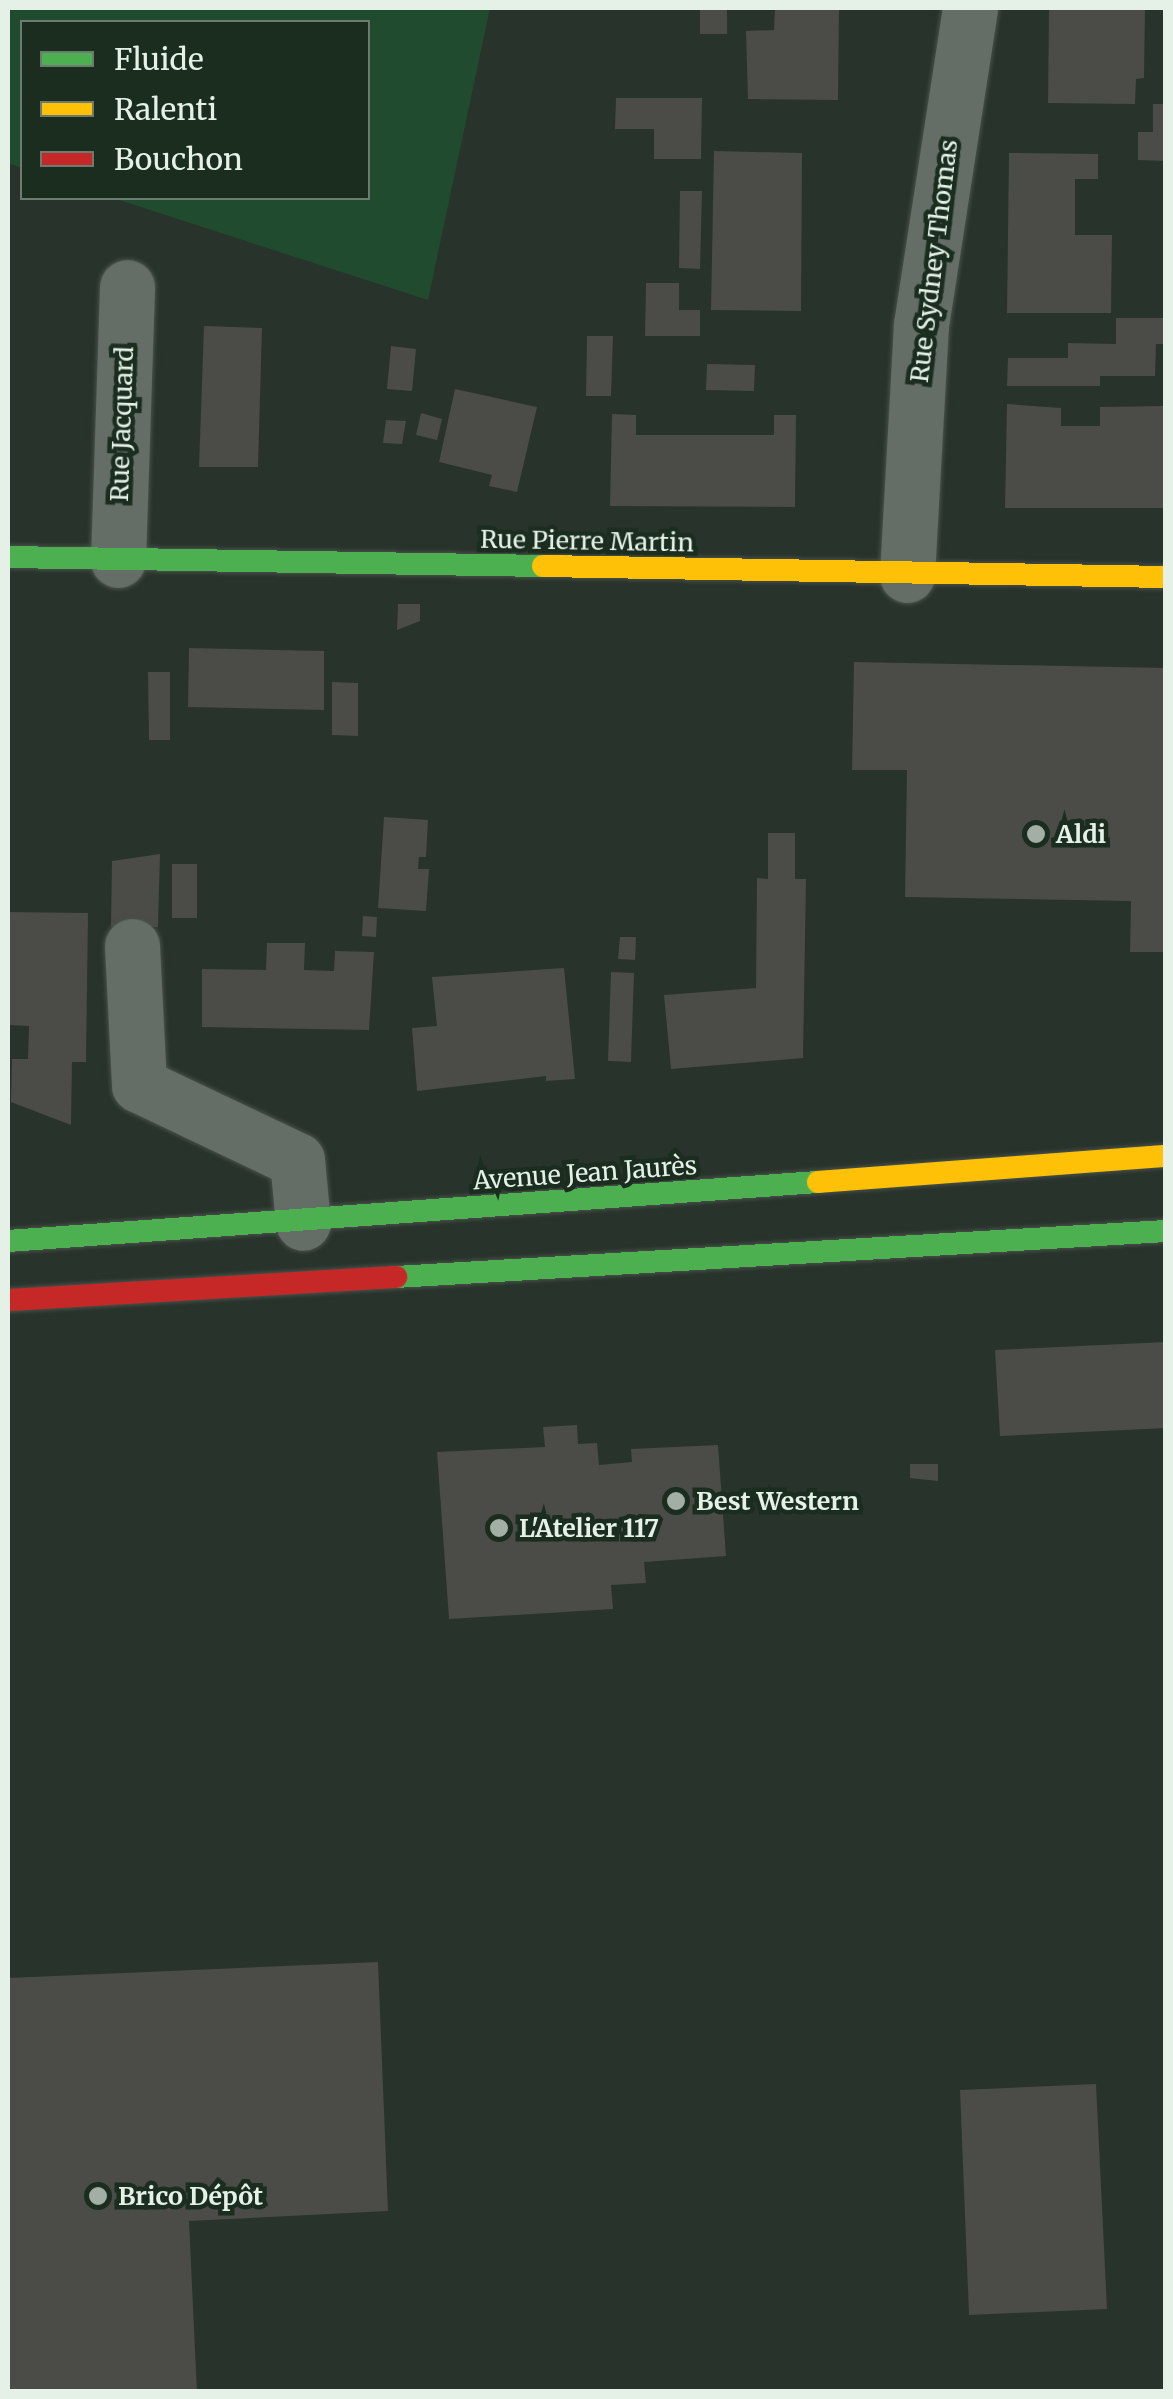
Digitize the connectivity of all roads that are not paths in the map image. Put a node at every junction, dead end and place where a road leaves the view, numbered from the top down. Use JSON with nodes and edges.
{"nodes":[{"id":1,"x":970,"y":8,"type":"edge"},
{"id":2,"x":127,"y":287,"type":"dead end"},
{"id":3,"x":8,"y":557,"type":"edge"},
{"id":4,"x":118,"y":560,"type":"junction"},
{"id":5,"x":907,"y":575,"type":"junction"},
{"id":6,"x":1166,"y":577,"type":"edge"},
{"id":7,"x":132,"y":946,"type":"dead end"},
{"id":8,"x":1166,"y":1156,"type":"edge"},
{"id":9,"x":303,"y":1223,"type":"junction"},
{"id":10,"x":1166,"y":1231,"type":"edge"},
{"id":11,"x":8,"y":1241,"type":"edge"},
{"id":12,"x":8,"y":1300,"type":"edge"}],
"edges":[{"from":1,"to":5,"type":"street","name":"Rue Sydney Thomas"},
{"from":2,"to":4,"type":"street","name":"Rue Jacquard"},
{"from":3,"to":4,"type":"main road","name":"Rue Pierre Martin"},
{"from":4,"to":5,"type":"main road","name":"Rue Pierre Martin"},
{"from":5,"to":6,"type":"main road","name":"Rue Pierre Martin"},
{"from":7,"to":9,"type":"street"},
{"from":8,"to":9,"type":"main road","name":"Avenue Jean Jaurès"},
{"from":9,"to":11,"type":"main road","name":"Avenue Jean Jaurès"},
{"from":10,"to":12,"type":"main road"}]}
